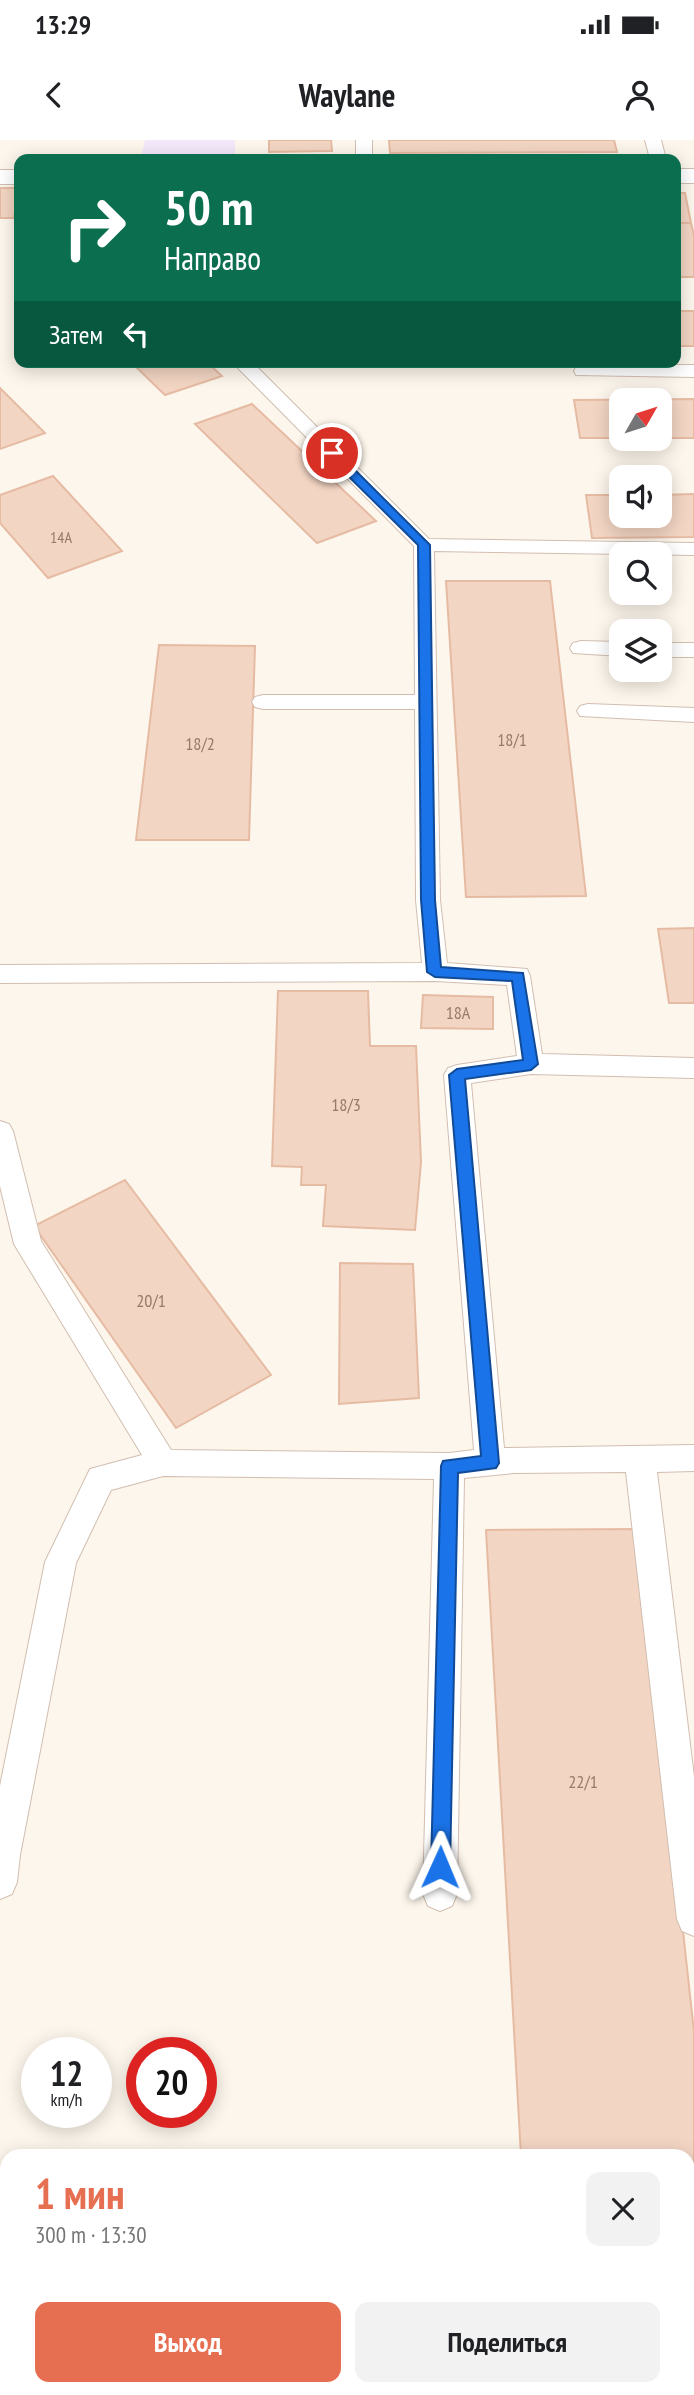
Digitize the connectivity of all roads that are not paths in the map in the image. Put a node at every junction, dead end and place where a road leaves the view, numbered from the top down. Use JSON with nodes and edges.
{"nodes":[{"id":1,"x":247,"y":368,"type":"edge"},
{"id":2,"x":583,"y":371,"type":"dead end"},
{"id":3,"x":694,"y":371,"type":"edge"},
{"id":4,"x":424,"y":545,"type":"junction"},
{"id":5,"x":694,"y":549,"type":"edge"},
{"id":6,"x":581,"y":648,"type":"dead end"},
{"id":7,"x":609,"y":649,"type":"edge"},
{"id":8,"x":672,"y":650,"type":"edge"},
{"id":9,"x":694,"y":650,"type":"edge"},
{"id":10,"x":263,"y":702,"type":"dead end"},
{"id":11,"x":426,"y":702,"type":"junction"},
{"id":12,"x":589,"y":711,"type":"dead end"},
{"id":13,"x":694,"y":715,"type":"edge"},
{"id":14,"x":435,"y":972,"type":"junction"},
{"id":15,"x":0,"y":974,"type":"edge"},
{"id":16,"x":531,"y":1064,"type":"junction"},
{"id":17,"x":694,"y":1068,"type":"edge"},
{"id":18,"x":0,"y":1131,"type":"edge"},
{"id":19,"x":694,"y":1458,"type":"edge"},
{"id":20,"x":640,"y":1459,"type":"junction"},
{"id":21,"x":163,"y":1463,"type":"junction"},
{"id":22,"x":490,"y":1463,"type":"junction"},
{"id":23,"x":449,"y":1466,"type":"junction"},
{"id":24,"x":0,"y":1882,"type":"edge"},
{"id":25,"x":440,"y":1894,"type":"dead end"},
{"id":26,"x":694,"y":1919,"type":"edge"}],
"edges":[{"from":1,"to":4,"type":"lane"},
{"from":2,"to":3,"type":"lane"},
{"from":4,"to":5,"type":"lane"},
{"from":4,"to":11,"type":"lane"},
{"from":6,"to":7,"type":"lane"},
{"from":8,"to":9,"type":"lane"},
{"from":10,"to":11,"type":"lane"},
{"from":11,"to":14,"type":"lane"},
{"from":12,"to":13,"type":"lane"},
{"from":14,"to":15,"type":"lane"},
{"from":14,"to":16,"type":"lane"},
{"from":16,"to":17,"type":"lane"},
{"from":16,"to":22,"type":"lane"},
{"from":18,"to":21,"type":"lane"},
{"from":19,"to":20,"type":"lane"},
{"from":20,"to":22,"type":"lane"},
{"from":20,"to":26,"type":"lane"},
{"from":21,"to":23,"type":"lane"},
{"from":21,"to":24,"type":"lane"},
{"from":22,"to":23,"type":"lane"},
{"from":23,"to":25,"type":"lane"}]}
